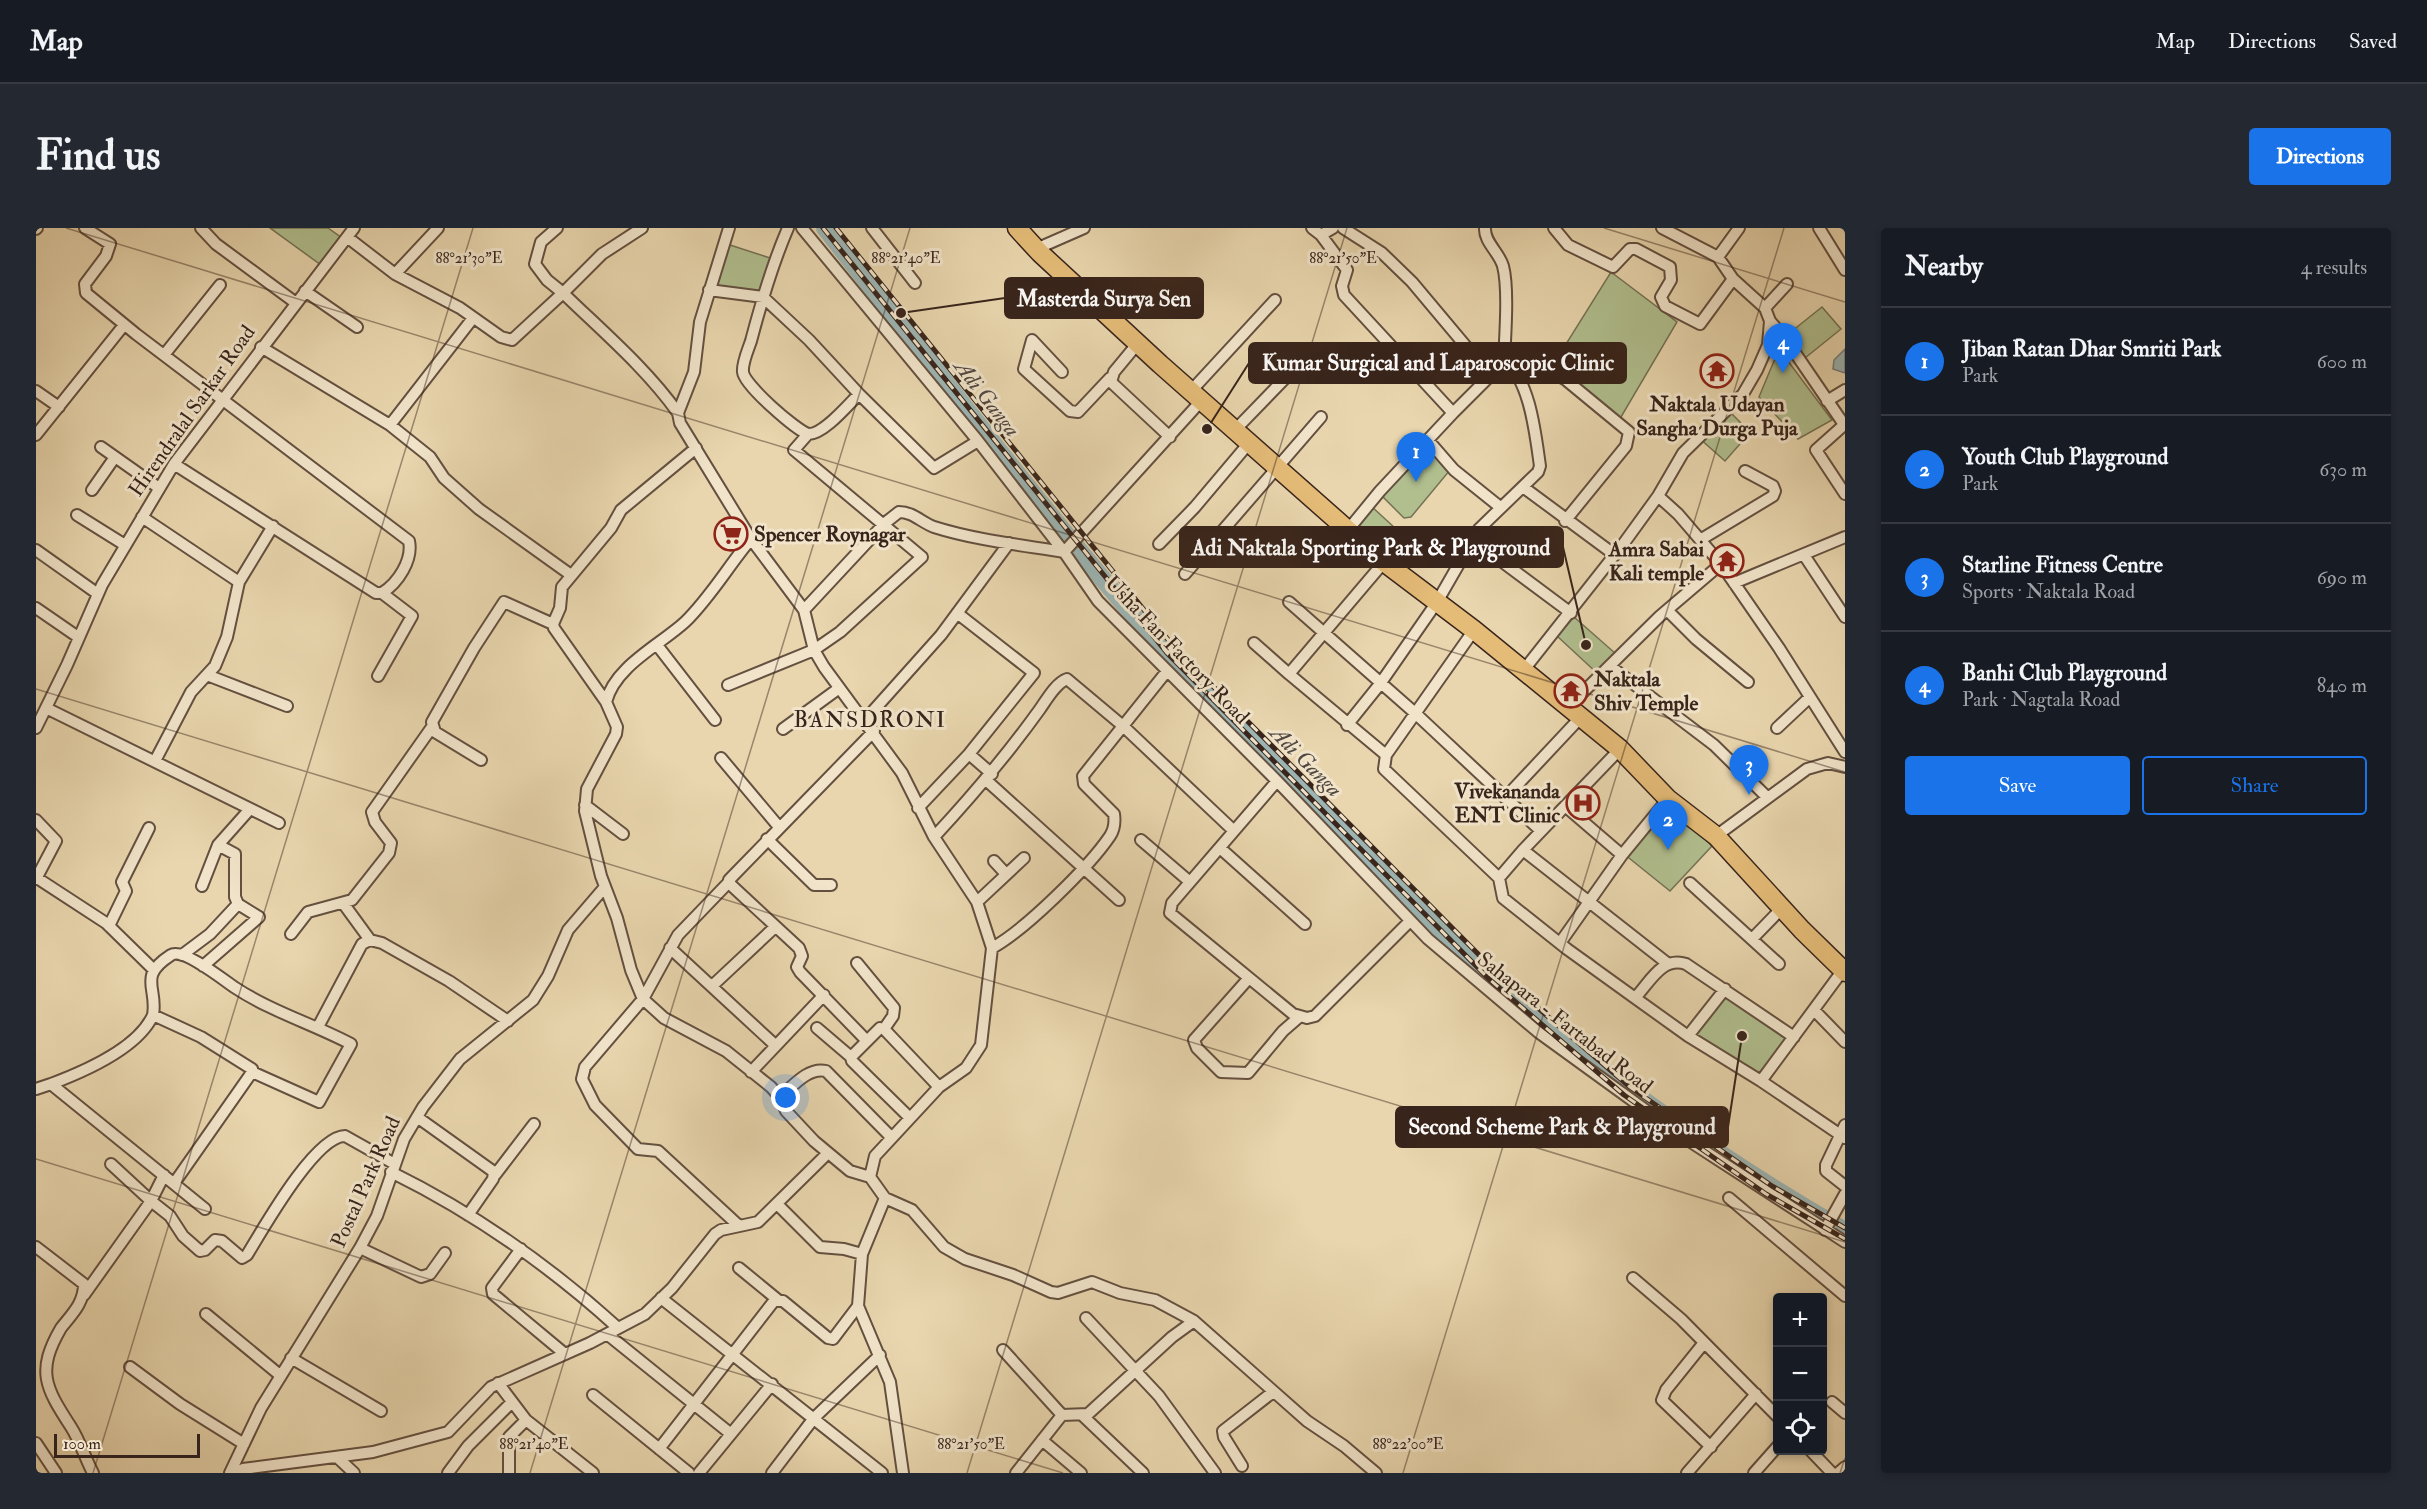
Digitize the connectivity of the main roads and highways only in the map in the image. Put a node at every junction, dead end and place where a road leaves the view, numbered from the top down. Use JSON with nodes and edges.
{"nodes":[{"id":1,"x":1017,"y":228,"type":"edge"},
{"id":2,"x":1844,"y":971,"type":"edge"}],
"edges":[{"from":1,"to":2,"type":"main road"}]}
